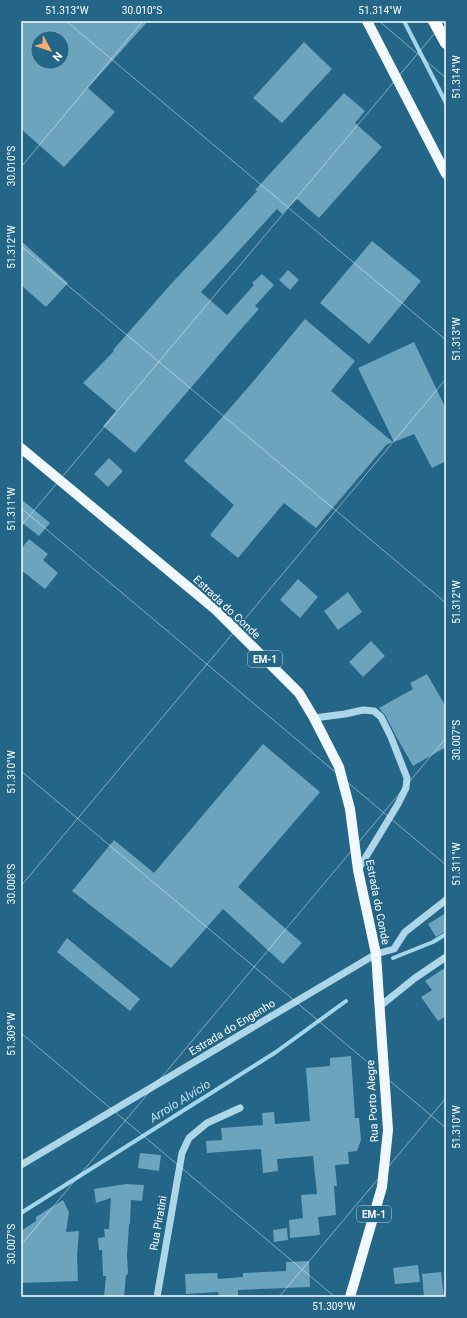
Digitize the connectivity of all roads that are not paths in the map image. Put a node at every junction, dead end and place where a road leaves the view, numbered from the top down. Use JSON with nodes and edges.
{"nodes":[{"id":1,"x":367,"y":21,"type":"edge"},
{"id":2,"x":434,"y":21,"type":"edge"},
{"id":3,"x":446,"y":43,"type":"edge"},
{"id":4,"x":446,"y":174,"type":"edge"},
{"id":5,"x":21,"y":448,"type":"edge"},
{"id":6,"x":314,"y":718,"type":"junction"},
{"id":7,"x":358,"y":870,"type":"junction"},
{"id":8,"x":446,"y":900,"type":"edge"},
{"id":9,"x":376,"y":954,"type":"junction"},
{"id":10,"x":446,"y":957,"type":"edge"},
{"id":11,"x":378,"y":995,"type":"joint"},
{"id":12,"x":379,"y":1007,"type":"junction"},
{"id":13,"x":240,"y":1108,"type":"dead end"},
{"id":14,"x":21,"y":1164,"type":"edge"},
{"id":15,"x":157,"y":1297,"type":"edge"},
{"id":16,"x":350,"y":1297,"type":"edge"}],
"edges":[{"from":1,"to":4,"type":"main road"},
{"from":2,"to":3,"type":"highway"},
{"from":5,"to":6,"type":"main road","name":"Estrada do Conde","number":"EM-1"},
{"from":6,"to":7,"type":"main road","name":"Estrada do Conde","number":"EM-1"},
{"from":6,"to":7,"type":"street"},
{"from":7,"to":9,"type":"main road","name":"Estrada do Conde","number":"EM-1"},
{"from":8,"to":9,"type":"street","name":"Estrada do Engenho"},
{"from":9,"to":11,"type":"main road","name":"Estrada do Conde","number":"EM-1"},
{"from":9,"to":14,"type":"street","name":"Estrada do Engenho"},
{"from":10,"to":12,"type":"street"},
{"from":11,"to":12,"type":"main road","name":"Rua Porto Alegre","number":"EM-1"},
{"from":12,"to":16,"type":"main road","name":"Rua Porto Alegre","number":"EM-1"},
{"from":13,"to":15,"type":"street","name":"Rua Piratini"}]}
